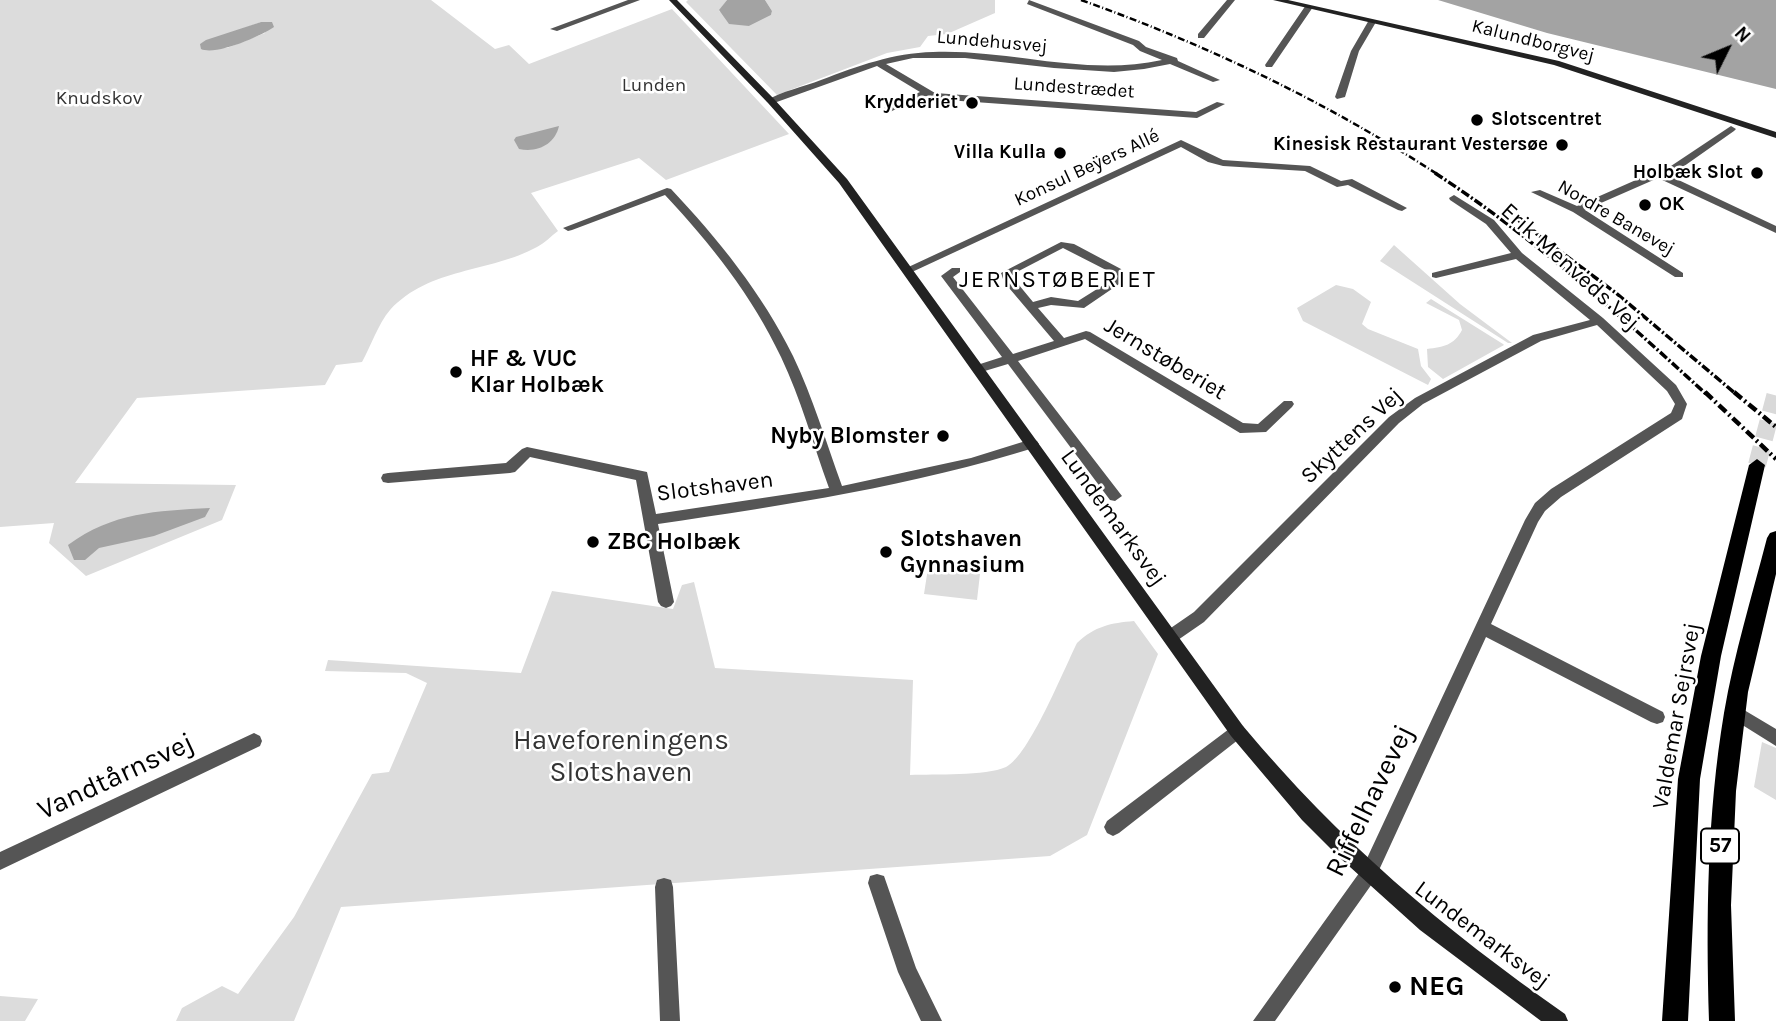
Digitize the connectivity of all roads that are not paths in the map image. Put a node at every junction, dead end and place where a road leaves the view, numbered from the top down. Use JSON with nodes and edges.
{"nodes":[{"id":1,"x":636,"y":0,"type":"edge"},
{"id":2,"x":673,"y":0,"type":"edge"},
{"id":3,"x":1231,"y":0,"type":"edge"},
{"id":4,"x":1277,"y":0,"type":"edge"},
{"id":5,"x":1030,"y":2,"type":"dead end"},
{"id":6,"x":1309,"y":7,"type":"junction"},
{"id":7,"x":1371,"y":22,"type":"junction"},
{"id":8,"x":554,"y":29,"type":"dead end"},
{"id":9,"x":1202,"y":36,"type":"dead end"},
{"id":10,"x":1520,"y":54,"type":"junction"},
{"id":11,"x":1174,"y":60,"type":"junction"},
{"id":12,"x":877,"y":62,"type":"junction"},
{"id":13,"x":1269,"y":65,"type":"dead end"},
{"id":14,"x":1579,"y":75,"type":"dead end"},
{"id":15,"x":1216,"y":80,"type":"dead end"},
{"id":16,"x":924,"y":93,"type":"junction"},
{"id":17,"x":1340,"y":97,"type":"dead end"},
{"id":18,"x":771,"y":101,"type":"junction"},
{"id":19,"x":1220,"y":104,"type":"dead end"},
{"id":20,"x":885,"y":111,"type":"dead end"},
{"id":21,"x":1731,"y":129,"type":"dead end"},
{"id":22,"x":1776,"y":135,"type":"edge"},
{"id":23,"x":1660,"y":175,"type":"junction"},
{"id":24,"x":1536,"y":192,"type":"dead end"},
{"id":25,"x":1454,"y":198,"type":"dead end"},
{"id":26,"x":1402,"y":208,"type":"dead end"},
{"id":27,"x":1577,"y":210,"type":"junction"},
{"id":28,"x":568,"y":228,"type":"dead end"},
{"id":29,"x":1776,"y":230,"type":"edge"},
{"id":30,"x":1518,"y":255,"type":"junction"},
{"id":31,"x":908,"y":270,"type":"junction"},
{"id":32,"x":956,"y":270,"type":"dead end"},
{"id":33,"x":1436,"y":275,"type":"dead end"},
{"id":34,"x":1679,"y":275,"type":"dead end"},
{"id":35,"x":1031,"y":306,"type":"junction"},
{"id":36,"x":1599,"y":321,"type":"junction"},
{"id":37,"x":1062,"y":343,"type":"junction"},
{"id":38,"x":1011,"y":359,"type":"junction"},
{"id":39,"x":978,"y":369,"type":"junction"},
{"id":40,"x":1288,"y":404,"type":"dead end"},
{"id":41,"x":1681,"y":404,"type":"joint"},
{"id":42,"x":1032,"y":444,"type":"junction"},
{"id":43,"x":1758,"y":465,"type":"tunnel mouth"},
{"id":44,"x":388,"y":478,"type":"dead end"},
{"id":45,"x":837,"y":492,"type":"junction"},
{"id":46,"x":1115,"y":496,"type":"dead end"},
{"id":47,"x":650,"y":520,"type":"junction"},
{"id":48,"x":1776,"y":538,"type":"edge"},
{"id":49,"x":666,"y":602,"type":"dead end"},
{"id":50,"x":1482,"y":627,"type":"junction"},
{"id":51,"x":1170,"y":637,"type":"junction"},
{"id":52,"x":1734,"y":711,"type":"junction"},
{"id":53,"x":1657,"y":718,"type":"dead end"},
{"id":54,"x":1237,"y":731,"type":"junction"},
{"id":55,"x":1776,"y":738,"type":"edge"},
{"id":56,"x":254,"y":741,"type":"dead end"},
{"id":57,"x":1113,"y":827,"type":"dead end"},
{"id":58,"x":0,"y":861,"type":"edge"},
{"id":59,"x":1368,"y":875,"type":"junction"},
{"id":60,"x":877,"y":883,"type":"dead end"},
{"id":61,"x":664,"y":887,"type":"dead end"},
{"id":62,"x":670,"y":1021,"type":"edge"},
{"id":63,"x":932,"y":1021,"type":"edge"},
{"id":64,"x":1263,"y":1021,"type":"edge"},
{"id":65,"x":1558,"y":1021,"type":"edge"},
{"id":66,"x":1675,"y":1021,"type":"edge"},
{"id":67,"x":1722,"y":1021,"type":"edge"}],
"edges":[{"from":1,"to":8,"type":"street"},
{"from":2,"to":18,"type":"street","name":"Lundemarksvej"},
{"from":3,"to":9,"type":"street"},
{"from":4,"to":6,"type":"street","name":"Kalundborgvej"},
{"from":5,"to":11,"type":"street"},
{"from":6,"to":7,"type":"street","name":"Kalundborgvej"},
{"from":6,"to":13,"type":"street"},
{"from":7,"to":10,"type":"street","name":"Kalundborgvej"},
{"from":7,"to":17,"type":"street"},
{"from":10,"to":14,"type":"street"},
{"from":10,"to":22,"type":"street","name":"Kalundborgvej"},
{"from":11,"to":12,"type":"street","name":"Lundehusvej"},
{"from":11,"to":15,"type":"street"},
{"from":12,"to":16,"type":"street","name":"Lundestrædet"},
{"from":12,"to":18,"type":"street","name":"Lundehusvej"},
{"from":16,"to":19,"type":"street","name":"Lundestrædet"},
{"from":16,"to":20,"type":"street"},
{"from":18,"to":31,"type":"street","name":"Lundemarksvej"},
{"from":21,"to":23,"type":"street"},
{"from":23,"to":27,"type":"street"},
{"from":23,"to":29,"type":"street"},
{"from":24,"to":27,"type":"street","name":"Nordre Banevej"},
{"from":25,"to":30,"type":"street","name":"Erik Menveds Vej"},
{"from":26,"to":31,"type":"street","name":"Konsul Beÿers Allé"},
{"from":27,"to":34,"type":"street","name":"Nordre Banevej"},
{"from":28,"to":45,"type":"street"},
{"from":30,"to":33,"type":"street"},
{"from":30,"to":36,"type":"street","name":"Erik Menveds Vej"},
{"from":31,"to":39,"type":"street","name":"Lundemarksvej"},
{"from":32,"to":38,"type":"street"},
{"from":35,"to":35,"type":"street"},
{"from":35,"to":37,"type":"street"},
{"from":36,"to":41,"type":"street","name":"Erik Menveds Vej"},
{"from":36,"to":51,"type":"street","name":"Skyttens Vej"},
{"from":37,"to":38,"type":"street","name":"Jernstøberiet"},
{"from":37,"to":40,"type":"street","name":"Jernstøberiet"},
{"from":38,"to":39,"type":"street","name":"Jernstøberiet"},
{"from":38,"to":46,"type":"street"},
{"from":39,"to":42,"type":"street","name":"Lundemarksvej"},
{"from":41,"to":50,"type":"street","name":"Riffelhavevej"},
{"from":42,"to":45,"type":"street","name":"Slotshaven"},
{"from":42,"to":51,"type":"street","name":"Lundemarksvej"},
{"from":43,"to":66,"type":"main road","name":"Valdemar Sejrsvej","number":"57"},
{"from":44,"to":47,"type":"street","name":"Slotshaven"},
{"from":45,"to":47,"type":"street","name":"Slotshaven"},
{"from":47,"to":49,"type":"street"},
{"from":48,"to":52,"type":"main road","number":"57"},
{"from":50,"to":53,"type":"street"},
{"from":50,"to":59,"type":"street","name":"Riffelhavevej"},
{"from":51,"to":54,"type":"street","name":"Lundemarksvej"},
{"from":52,"to":55,"type":"street"},
{"from":52,"to":67,"type":"main road","number":"57"},
{"from":54,"to":57,"type":"street"},
{"from":54,"to":59,"type":"street","name":"Lundemarksvej"},
{"from":56,"to":58,"type":"street","name":"Vandtårnsvej"},
{"from":59,"to":64,"type":"street","name":"Riffelhavevej"},
{"from":59,"to":65,"type":"street","name":"Lundemarksvej"},
{"from":60,"to":63,"type":"street"},
{"from":61,"to":62,"type":"street"}]}
